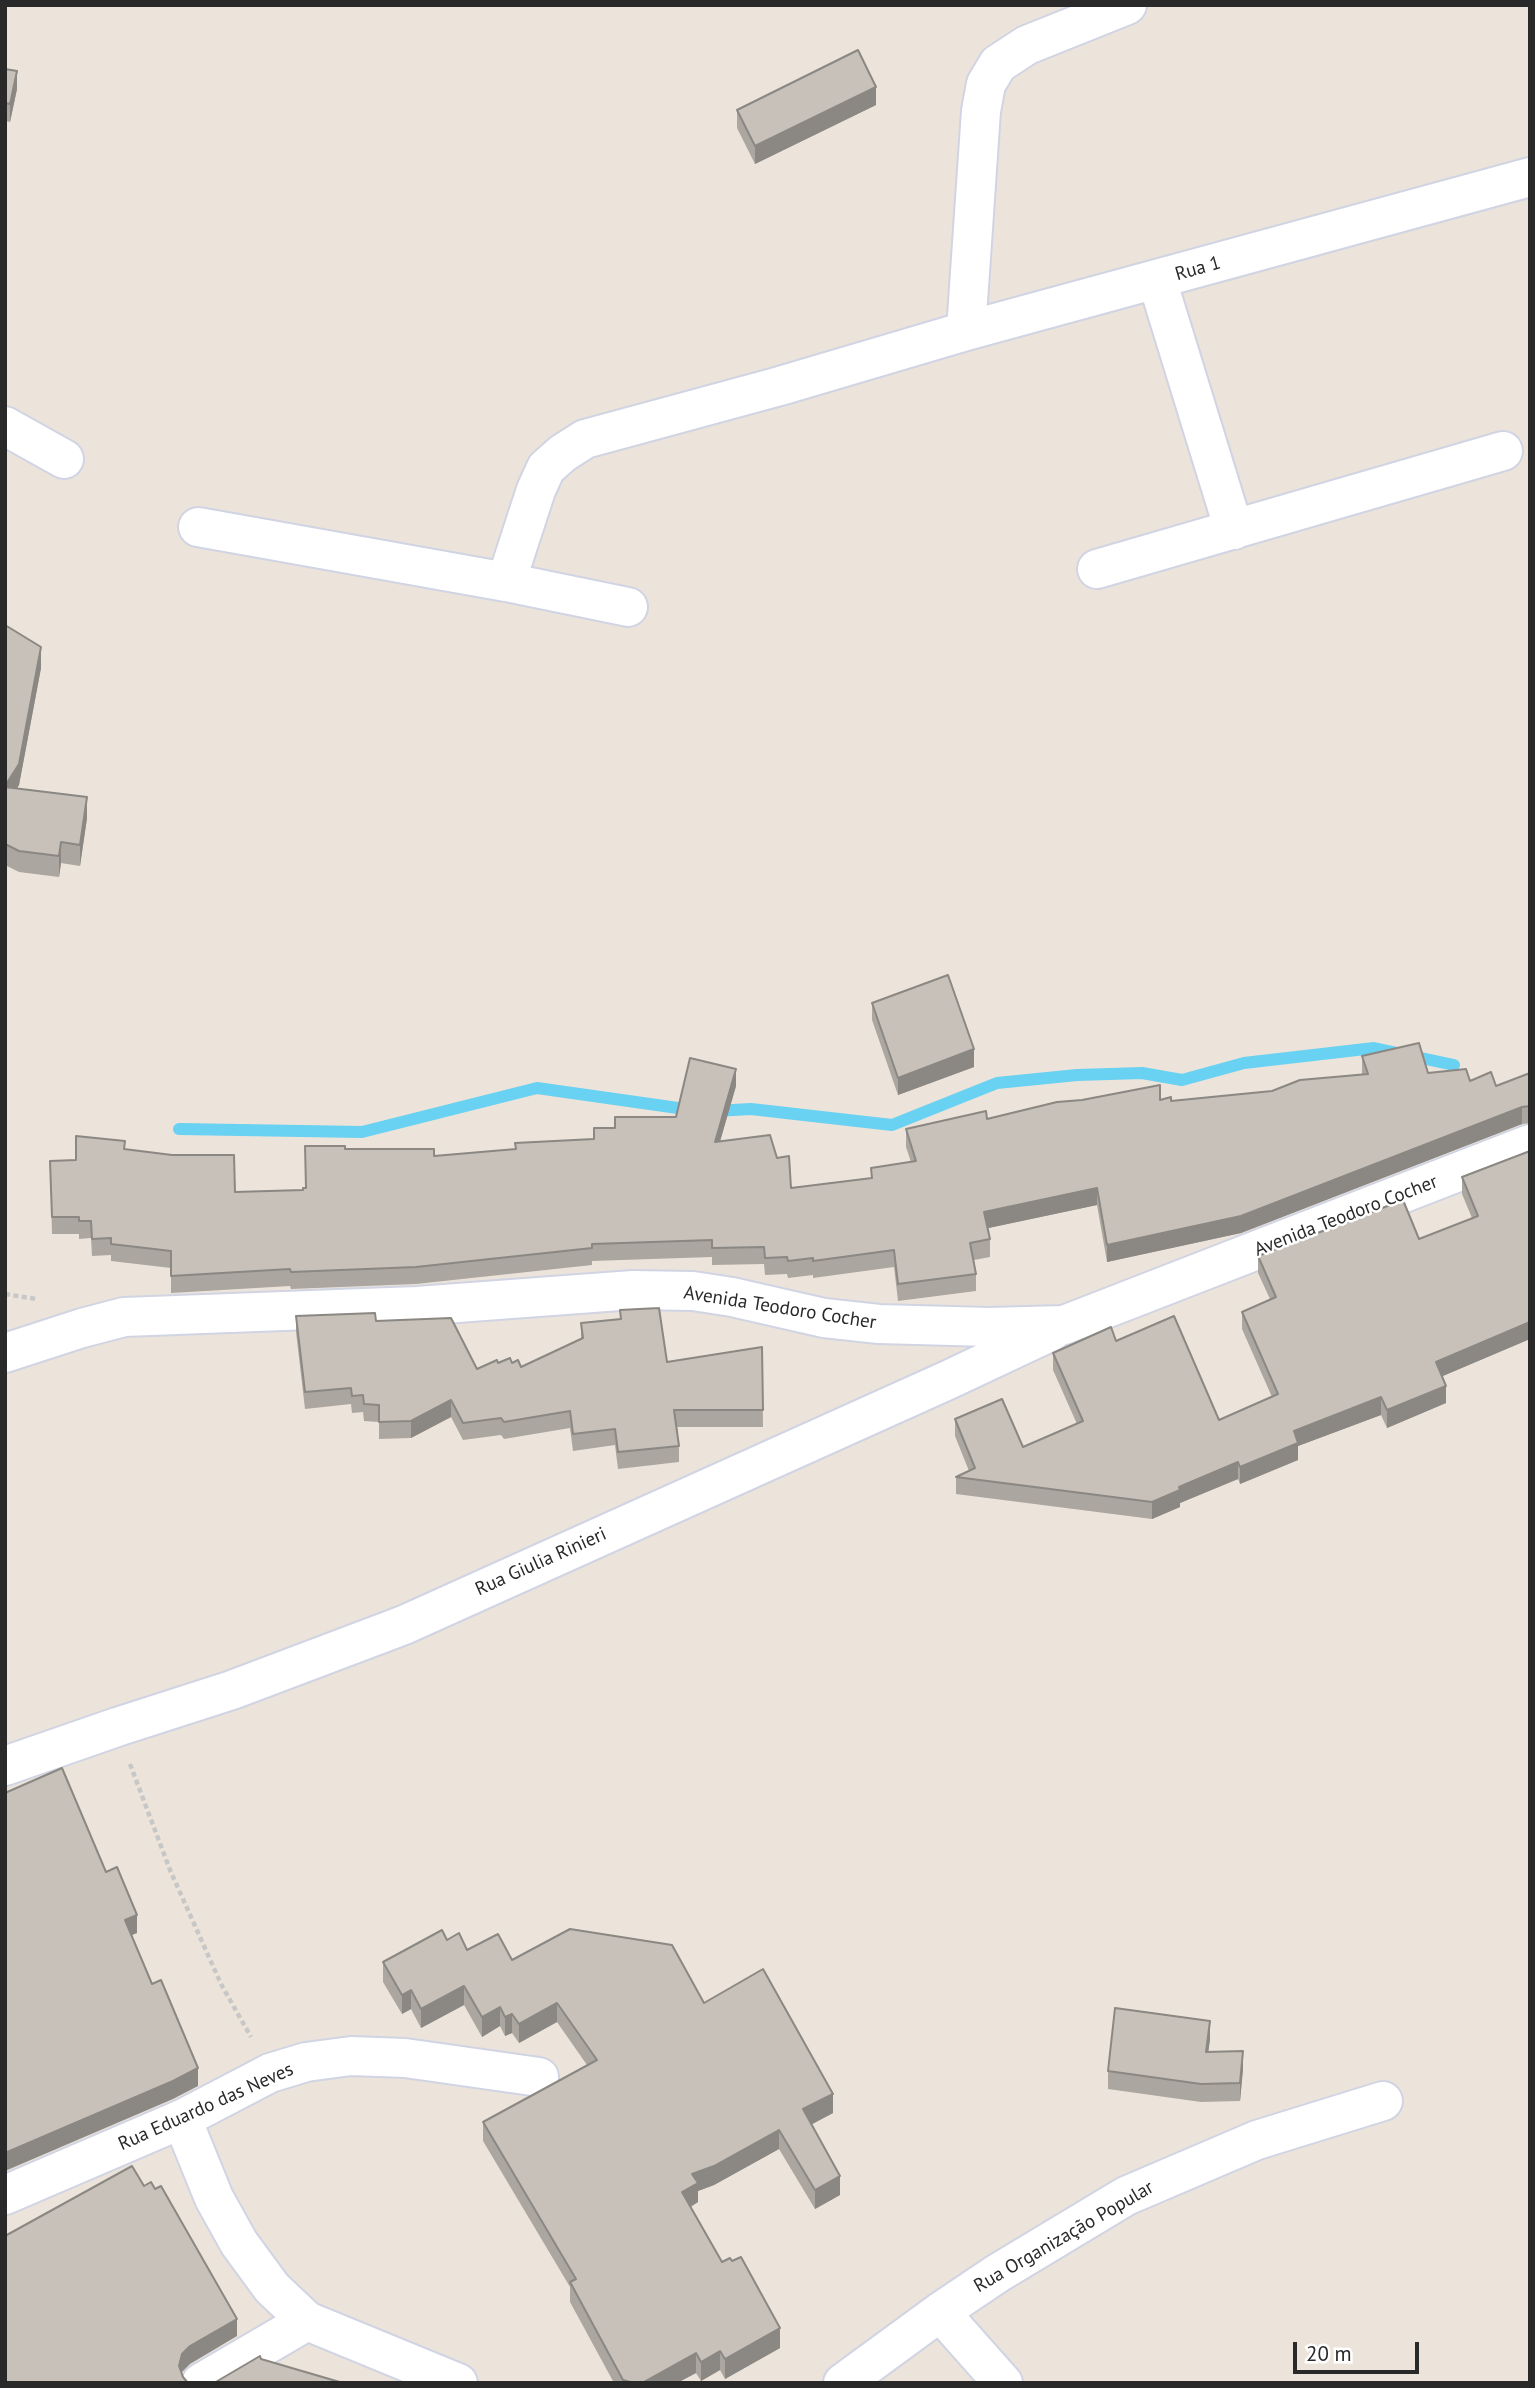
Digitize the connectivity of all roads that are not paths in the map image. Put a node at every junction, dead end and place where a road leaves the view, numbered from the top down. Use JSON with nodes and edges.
{"nodes":[{"id":1,"x":1127,"y":5,"type":"edge"},
{"id":2,"x":1530,"y":177,"type":"edge"},
{"id":3,"x":1157,"y":281,"type":"junction"},
{"id":4,"x":965,"y":331,"type":"junction"},
{"id":5,"x":5,"y":426,"type":"edge"},
{"id":6,"x":1503,"y":452,"type":"dead end"},
{"id":7,"x":64,"y":459,"type":"dead end"},
{"id":8,"x":198,"y":527,"type":"dead end"},
{"id":9,"x":1234,"y":530,"type":"junction"},
{"id":10,"x":1097,"y":569,"type":"dead end"},
{"id":11,"x":506,"y":582,"type":"junction"},
{"id":12,"x":628,"y":607,"type":"dead end"},
{"id":13,"x":1530,"y":1144,"type":"edge"},
{"id":14,"x":1064,"y":1325,"type":"junction"},
{"id":15,"x":931,"y":1326,"type":"junction"},
{"id":16,"x":5,"y":1353,"type":"edge"},
{"id":17,"x":948,"y":1380,"type":"junction"},
{"id":18,"x":5,"y":1766,"type":"edge"},
{"id":19,"x":539,"y":2077,"type":"dead end"},
{"id":20,"x":1383,"y":2101,"type":"dead end"},
{"id":21,"x":182,"y":2119,"type":"junction"},
{"id":22,"x":5,"y":2195,"type":"edge"},
{"id":23,"x":940,"y":2312,"type":"junction"},
{"id":24,"x":307,"y":2320,"type":"junction"},
{"id":25,"x":201,"y":2383,"type":"edge"},
{"id":26,"x":458,"y":2383,"type":"edge"},
{"id":27,"x":843,"y":2383,"type":"edge"},
{"id":28,"x":1003,"y":2383,"type":"edge"}],
"edges":[{"from":1,"to":4,"type":"street"},
{"from":2,"to":3,"type":"street","name":"Rua 1"},
{"from":3,"to":4,"type":"street","name":"Rua 1"},
{"from":3,"to":9,"type":"street"},
{"from":4,"to":11,"type":"street","name":"Rua 1"},
{"from":5,"to":7,"type":"street"},
{"from":6,"to":9,"type":"street"},
{"from":8,"to":11,"type":"street"},
{"from":9,"to":10,"type":"street"},
{"from":11,"to":12,"type":"street"},
{"from":13,"to":14,"type":"street","name":"Avenida Teodoro Cocher"},
{"from":14,"to":15,"type":"street","name":"Avenida Teodoro Cocher"},
{"from":14,"to":17,"type":"street","name":"Rua Giulia Rinieri"},
{"from":15,"to":16,"type":"street","name":"Avenida Teodoro Cocher"},
{"from":15,"to":17,"type":"street"},
{"from":17,"to":18,"type":"street","name":"Rua Giulia Rinieri"},
{"from":19,"to":21,"type":"street","name":"Rua Eduardo das Neves"},
{"from":20,"to":23,"type":"street","name":"Rua Organização Popular"},
{"from":21,"to":22,"type":"street","name":"Rua Eduardo das Neves"},
{"from":21,"to":24,"type":"street"},
{"from":23,"to":27,"type":"street","name":"Rua Organização Popular"},
{"from":23,"to":28,"type":"street"},
{"from":24,"to":25,"type":"street"},
{"from":24,"to":26,"type":"street"}]}
